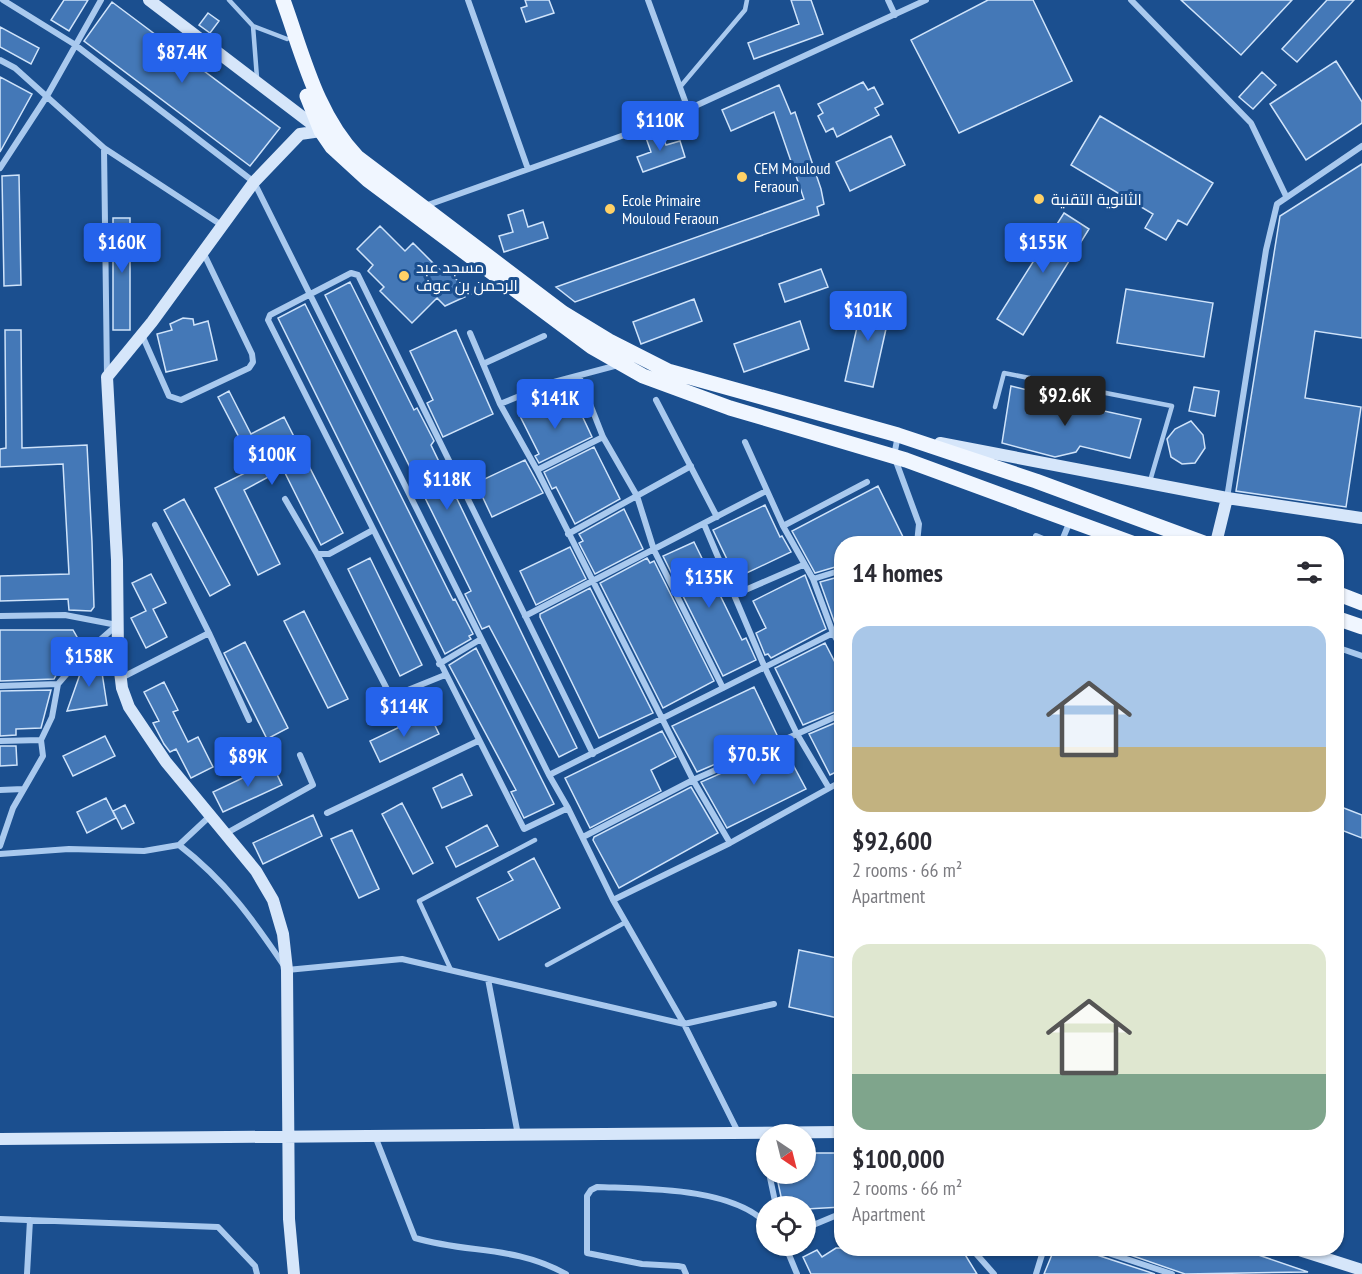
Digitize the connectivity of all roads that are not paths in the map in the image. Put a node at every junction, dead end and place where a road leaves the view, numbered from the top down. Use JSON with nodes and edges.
{"nodes":[{"id":1,"x":3,"y":0,"type":"edge"},
{"id":2,"x":101,"y":0,"type":"edge"},
{"id":3,"x":149,"y":0,"type":"edge"},
{"id":4,"x":230,"y":0,"type":"edge"},
{"id":5,"x":272,"y":0,"type":"edge"},
{"id":6,"x":283,"y":0,"type":"edge"},
{"id":7,"x":468,"y":0,"type":"edge"},
{"id":8,"x":648,"y":0,"type":"edge"},
{"id":9,"x":747,"y":0,"type":"edge"},
{"id":10,"x":888,"y":0,"type":"edge"},
{"id":11,"x":926,"y":0,"type":"edge"},
{"id":12,"x":1131,"y":0,"type":"edge"},
{"id":13,"x":895,"y":15,"type":"junction"},
{"id":14,"x":252,"y":26,"type":"junction"},
{"id":15,"x":287,"y":39,"type":"junction"},
{"id":16,"x":74,"y":44,"type":"junction"},
{"id":17,"x":0,"y":60,"type":"edge"},
{"id":18,"x":258,"y":82,"type":"junction"},
{"id":19,"x":680,"y":87,"type":"junction"},
{"id":20,"x":46,"y":96,"type":"junction"},
{"id":21,"x":688,"y":109,"type":"junction"},
{"id":22,"x":321,"y":131,"type":"junction"},
{"id":23,"x":1362,"y":146,"type":"edge"},
{"id":24,"x":104,"y":148,"type":"junction"},
{"id":25,"x":0,"y":168,"type":"edge"},
{"id":26,"x":528,"y":170,"type":"junction"},
{"id":27,"x":254,"y":182,"type":"junction"},
{"id":28,"x":1286,"y":196,"type":"junction"},
{"id":29,"x":416,"y":209,"type":"junction"},
{"id":30,"x":224,"y":226,"type":"junction"},
{"id":31,"x":204,"y":254,"type":"junction"},
{"id":32,"x":309,"y":293,"type":"junction"},
{"id":33,"x":470,"y":333,"type":"dead end"},
{"id":34,"x":142,"y":335,"type":"junction"},
{"id":35,"x":544,"y":336,"type":"dead end"},
{"id":36,"x":483,"y":364,"type":"junction"},
{"id":37,"x":622,"y":364,"type":"junction"},
{"id":38,"x":107,"y":376,"type":"junction"},
{"id":39,"x":579,"y":376,"type":"junction"},
{"id":40,"x":656,"y":400,"type":"dead end"},
{"id":41,"x":500,"y":405,"type":"junction"},
{"id":42,"x":995,"y":407,"type":"dead end"},
{"id":43,"x":898,"y":435,"type":"junction"},
{"id":44,"x":603,"y":437,"type":"junction"},
{"id":45,"x":745,"y":442,"type":"dead end"},
{"id":46,"x":894,"y":456,"type":"junction"},
{"id":47,"x":691,"y":466,"type":"junction"},
{"id":48,"x":537,"y":470,"type":"junction"},
{"id":49,"x":867,"y":482,"type":"dead end"},
{"id":50,"x":1149,"y":484,"type":"junction"},
{"id":51,"x":766,"y":491,"type":"junction"},
{"id":52,"x":637,"y":496,"type":"junction"},
{"id":53,"x":1227,"y":498,"type":"junction"},
{"id":54,"x":285,"y":499,"type":"dead end"},
{"id":55,"x":717,"y":517,"type":"junction"},
{"id":56,"x":1362,"y":518,"type":"edge"},
{"id":57,"x":1070,"y":520,"type":"junction"},
{"id":58,"x":704,"y":524,"type":"junction"},
{"id":59,"x":155,"y":525,"type":"dead end"},
{"id":60,"x":783,"y":526,"type":"junction"},
{"id":61,"x":373,"y":530,"type":"junction"},
{"id":62,"x":568,"y":534,"type":"junction"},
{"id":63,"x":918,"y":536,"type":"edge"},
{"id":64,"x":1064,"y":536,"type":"edge"},
{"id":65,"x":1113,"y":536,"type":"edge"},
{"id":66,"x":1185,"y":536,"type":"edge"},
{"id":67,"x":1218,"y":536,"type":"edge"},
{"id":68,"x":654,"y":550,"type":"junction"},
{"id":69,"x":316,"y":554,"type":"junction"},
{"id":70,"x":803,"y":565,"type":"junction"},
{"id":71,"x":834,"y":572,"type":"edge"},
{"id":72,"x":813,"y":579,"type":"junction"},
{"id":73,"x":592,"y":581,"type":"junction"},
{"id":74,"x":736,"y":594,"type":"junction"},
{"id":75,"x":1344,"y":596,"type":"edge"},
{"id":76,"x":1362,"y":603,"type":"edge"},
{"id":77,"x":0,"y":616,"type":"edge"},
{"id":78,"x":525,"y":616,"type":"junction"},
{"id":79,"x":1344,"y":621,"type":"edge"},
{"id":80,"x":118,"y":625,"type":"junction"},
{"id":81,"x":1362,"y":627,"type":"edge"},
{"id":82,"x":209,"y":633,"type":"junction"},
{"id":83,"x":833,"y":633,"type":"joint"},
{"id":84,"x":481,"y":639,"type":"junction"},
{"id":85,"x":1344,"y":650,"type":"edge"},
{"id":86,"x":1362,"y":656,"type":"edge"},
{"id":87,"x":439,"y":664,"type":"junction"},
{"id":88,"x":765,"y":668,"type":"junction"},
{"id":89,"x":445,"y":675,"type":"junction"},
{"id":90,"x":121,"y":679,"type":"junction"},
{"id":91,"x":58,"y":684,"type":"junction"},
{"id":92,"x":0,"y":686,"type":"edge"},
{"id":93,"x":723,"y":688,"type":"junction"},
{"id":94,"x":834,"y":718,"type":"edge"},
{"id":95,"x":249,"y":720,"type":"dead end"},
{"id":96,"x":663,"y":720,"type":"junction"},
{"id":97,"x":797,"y":734,"type":"junction"},
{"id":98,"x":41,"y":740,"type":"junction"},
{"id":99,"x":0,"y":741,"type":"edge"},
{"id":100,"x":478,"y":741,"type":"junction"},
{"id":101,"x":593,"y":754,"type":"junction"},
{"id":102,"x":300,"y":755,"type":"dead end"},
{"id":103,"x":549,"y":776,"type":"junction"},
{"id":104,"x":693,"y":780,"type":"junction"},
{"id":105,"x":834,"y":785,"type":"edge"},
{"id":106,"x":829,"y":788,"type":"junction"},
{"id":107,"x":23,"y":789,"type":"junction"},
{"id":108,"x":0,"y":790,"type":"edge"},
{"id":109,"x":568,"y":808,"type":"junction"},
{"id":110,"x":327,"y":813,"type":"dead end"},
{"id":111,"x":210,"y":816,"type":"junction"},
{"id":112,"x":225,"y":834,"type":"junction"},
{"id":113,"x":582,"y":837,"type":"junction"},
{"id":114,"x":535,"y":840,"type":"dead end"},
{"id":115,"x":730,"y":843,"type":"junction"},
{"id":116,"x":179,"y":845,"type":"junction"},
{"id":117,"x":0,"y":846,"type":"edge"},
{"id":118,"x":0,"y":854,"type":"edge"},
{"id":119,"x":613,"y":900,"type":"junction"},
{"id":120,"x":626,"y":922,"type":"junction"},
{"id":121,"x":547,"y":965,"type":"dead end"},
{"id":122,"x":287,"y":970,"type":"junction"},
{"id":123,"x":451,"y":971,"type":"junction"},
{"id":124,"x":488,"y":979,"type":"junction"},
{"id":125,"x":774,"y":1004,"type":"dead end"},
{"id":126,"x":684,"y":1024,"type":"junction"},
{"id":127,"x":834,"y":1132,"type":"edge"},
{"id":128,"x":816,"y":1133,"type":"edge"},
{"id":129,"x":739,"y":1134,"type":"junction"},
{"id":130,"x":756,"y":1134,"type":"edge"},
{"id":131,"x":375,"y":1136,"type":"junction"},
{"id":132,"x":518,"y":1136,"type":"junction"},
{"id":133,"x":287,"y":1137,"type":"junction"},
{"id":134,"x":0,"y":1139,"type":"edge"},
{"id":135,"x":756,"y":1215,"type":"edge"},
{"id":136,"x":834,"y":1216,"type":"edge"},
{"id":137,"x":0,"y":1220,"type":"edge"},
{"id":138,"x":30,"y":1221,"type":"junction"},
{"id":139,"x":816,"y":1224,"type":"edge"},
{"id":140,"x":789,"y":1256,"type":"edge"},
{"id":141,"x":978,"y":1256,"type":"edge"},
{"id":142,"x":1042,"y":1256,"type":"edge"},
{"id":143,"x":1117,"y":1256,"type":"edge"},
{"id":144,"x":1318,"y":1256,"type":"edge"},
{"id":145,"x":1362,"y":1270,"type":"edge"},
{"id":146,"x":559,"y":1272,"type":"edge"},
{"id":147,"x":27,"y":1274,"type":"edge"},
{"id":148,"x":257,"y":1274,"type":"edge"},
{"id":149,"x":294,"y":1274,"type":"edge"},
{"id":150,"x":566,"y":1274,"type":"edge"},
{"id":151,"x":686,"y":1274,"type":"edge"},
{"id":152,"x":796,"y":1274,"type":"edge"},
{"id":153,"x":994,"y":1274,"type":"edge"},
{"id":154,"x":1036,"y":1274,"type":"edge"},
{"id":155,"x":1172,"y":1274,"type":"edge"}],
"edges":[{"from":1,"to":16,"type":"street"},
{"from":2,"to":16,"type":"street"},
{"from":3,"to":18,"type":"street"},
{"from":4,"to":14,"type":"lane"},
{"from":5,"to":15,"type":"main road"},
{"from":6,"to":29,"type":"main road"},
{"from":7,"to":26,"type":"street"},
{"from":8,"to":19,"type":"street"},
{"from":9,"to":19,"type":"lane"},
{"from":10,"to":13,"type":"street"},
{"from":11,"to":13,"type":"street"},
{"from":12,"to":28,"type":"street"},
{"from":13,"to":21,"type":"street"},
{"from":14,"to":15,"type":"lane"},
{"from":14,"to":18,"type":"lane"},
{"from":15,"to":22,"type":"main road"},
{"from":16,"to":20,"type":"street"},
{"from":16,"to":27,"type":"street"},
{"from":17,"to":20,"type":"street"},
{"from":18,"to":22,"type":"street"},
{"from":19,"to":21,"type":"street"},
{"from":20,"to":24,"type":"street"},
{"from":20,"to":25,"type":"street"},
{"from":21,"to":26,"type":"street"},
{"from":22,"to":27,"type":"street"},
{"from":22,"to":29,"type":"main road"},
{"from":23,"to":28,"type":"street"},
{"from":24,"to":30,"type":"street"},
{"from":24,"to":38,"type":"street"},
{"from":26,"to":29,"type":"street"},
{"from":27,"to":30,"type":"street"},
{"from":27,"to":32,"type":"street"},
{"from":28,"to":53,"type":"street"},
{"from":29,"to":37,"type":"main road"},
{"from":29,"to":43,"type":"main road"},
{"from":30,"to":31,"type":"street"},
{"from":31,"to":34,"type":"street"},
{"from":31,"to":34,"type":"street"},
{"from":32,"to":61,"type":"street"},
{"from":32,"to":78,"type":"street"},
{"from":32,"to":84,"type":"street"},
{"from":33,"to":36,"type":"street"},
{"from":34,"to":38,"type":"street"},
{"from":35,"to":36,"type":"street"},
{"from":36,"to":41,"type":"street"},
{"from":37,"to":39,"type":"street"},
{"from":37,"to":46,"type":"main road"},
{"from":38,"to":80,"type":"street"},
{"from":39,"to":41,"type":"street"},
{"from":39,"to":44,"type":"street"},
{"from":40,"to":47,"type":"street"},
{"from":41,"to":48,"type":"street"},
{"from":42,"to":50,"type":"lane"},
{"from":43,"to":46,"type":"street"},
{"from":43,"to":50,"type":"street"},
{"from":43,"to":66,"type":"main road"},
{"from":44,"to":48,"type":"street"},
{"from":44,"to":52,"type":"street"},
{"from":45,"to":51,"type":"street"},
{"from":46,"to":57,"type":"main road"},
{"from":46,"to":63,"type":"street"},
{"from":47,"to":52,"type":"street"},
{"from":47,"to":55,"type":"street"},
{"from":48,"to":62,"type":"street"},
{"from":49,"to":60,"type":"street"},
{"from":50,"to":53,"type":"street"},
{"from":51,"to":55,"type":"street"},
{"from":51,"to":60,"type":"street"},
{"from":52,"to":62,"type":"street"},
{"from":52,"to":68,"type":"street"},
{"from":53,"to":56,"type":"street"},
{"from":53,"to":67,"type":"street"},
{"from":54,"to":69,"type":"street"},
{"from":55,"to":58,"type":"street"},
{"from":57,"to":64,"type":"street"},
{"from":57,"to":65,"type":"main road"},
{"from":58,"to":68,"type":"street"},
{"from":58,"to":74,"type":"street"},
{"from":59,"to":82,"type":"street"},
{"from":60,"to":70,"type":"street"},
{"from":61,"to":69,"type":"street"},
{"from":61,"to":87,"type":"street"},
{"from":62,"to":73,"type":"street"},
{"from":68,"to":73,"type":"street"},
{"from":68,"to":93,"type":"street"},
{"from":69,"to":89,"type":"street"},
{"from":70,"to":72,"type":"street"},
{"from":70,"to":74,"type":"street"},
{"from":71,"to":72,"type":"street"},
{"from":72,"to":83,"type":"street"},
{"from":73,"to":78,"type":"street"},
{"from":73,"to":96,"type":"street"},
{"from":74,"to":88,"type":"street"},
{"from":75,"to":76,"type":"main road"},
{"from":77,"to":80,"type":"street"},
{"from":78,"to":101,"type":"street"},
{"from":79,"to":81,"type":"main road"},
{"from":80,"to":90,"type":"street"},
{"from":80,"to":91,"type":"street"},
{"from":82,"to":90,"type":"street"},
{"from":82,"to":95,"type":"street"},
{"from":83,"to":88,"type":"street"},
{"from":84,"to":87,"type":"street"},
{"from":84,"to":103,"type":"street"},
{"from":85,"to":86,"type":"street"},
{"from":87,"to":89,"type":"street"},
{"from":88,"to":93,"type":"street"},
{"from":88,"to":97,"type":"street"},
{"from":89,"to":100,"type":"street"},
{"from":90,"to":111,"type":"street"},
{"from":91,"to":92,"type":"street"},
{"from":91,"to":98,"type":"street"},
{"from":93,"to":96,"type":"street"},
{"from":94,"to":97,"type":"street"},
{"from":96,"to":101,"type":"street"},
{"from":96,"to":104,"type":"street"},
{"from":97,"to":104,"type":"street"},
{"from":97,"to":106,"type":"street"},
{"from":98,"to":99,"type":"street"},
{"from":98,"to":107,"type":"street"},
{"from":100,"to":109,"type":"street"},
{"from":100,"to":110,"type":"street"},
{"from":101,"to":103,"type":"street"},
{"from":102,"to":112,"type":"street"},
{"from":103,"to":109,"type":"street"},
{"from":104,"to":113,"type":"street"},
{"from":104,"to":115,"type":"street"},
{"from":105,"to":106,"type":"street"},
{"from":106,"to":115,"type":"street"},
{"from":107,"to":108,"type":"street"},
{"from":107,"to":117,"type":"street"},
{"from":109,"to":113,"type":"street"},
{"from":111,"to":112,"type":"street"},
{"from":111,"to":116,"type":"street"},
{"from":112,"to":122,"type":"street"},
{"from":113,"to":119,"type":"street"},
{"from":114,"to":123,"type":"lane"},
{"from":115,"to":119,"type":"street"},
{"from":116,"to":118,"type":"street"},
{"from":116,"to":122,"type":"street"},
{"from":119,"to":120,"type":"street"},
{"from":120,"to":121,"type":"lane"},
{"from":120,"to":126,"type":"street"},
{"from":122,"to":123,"type":"street"},
{"from":122,"to":133,"type":"street"},
{"from":123,"to":124,"type":"street"},
{"from":124,"to":126,"type":"street"},
{"from":124,"to":132,"type":"street"},
{"from":125,"to":126,"type":"street"},
{"from":126,"to":129,"type":"street"},
{"from":127,"to":128,"type":"street"},
{"from":129,"to":130,"type":"street"},
{"from":129,"to":132,"type":"street"},
{"from":131,"to":132,"type":"street"},
{"from":131,"to":133,"type":"street"},
{"from":131,"to":146,"type":"street"},
{"from":133,"to":134,"type":"street"},
{"from":133,"to":149,"type":"street"},
{"from":135,"to":151,"type":"street"},
{"from":136,"to":139,"type":"street"},
{"from":137,"to":138,"type":"street"},
{"from":138,"to":147,"type":"street"},
{"from":138,"to":148,"type":"street"},
{"from":140,"to":152,"type":"street"},
{"from":141,"to":153,"type":"street"},
{"from":142,"to":154,"type":"street"},
{"from":143,"to":155,"type":"street"},
{"from":144,"to":145,"type":"street"},
{"from":146,"to":150,"type":"street"}]}
